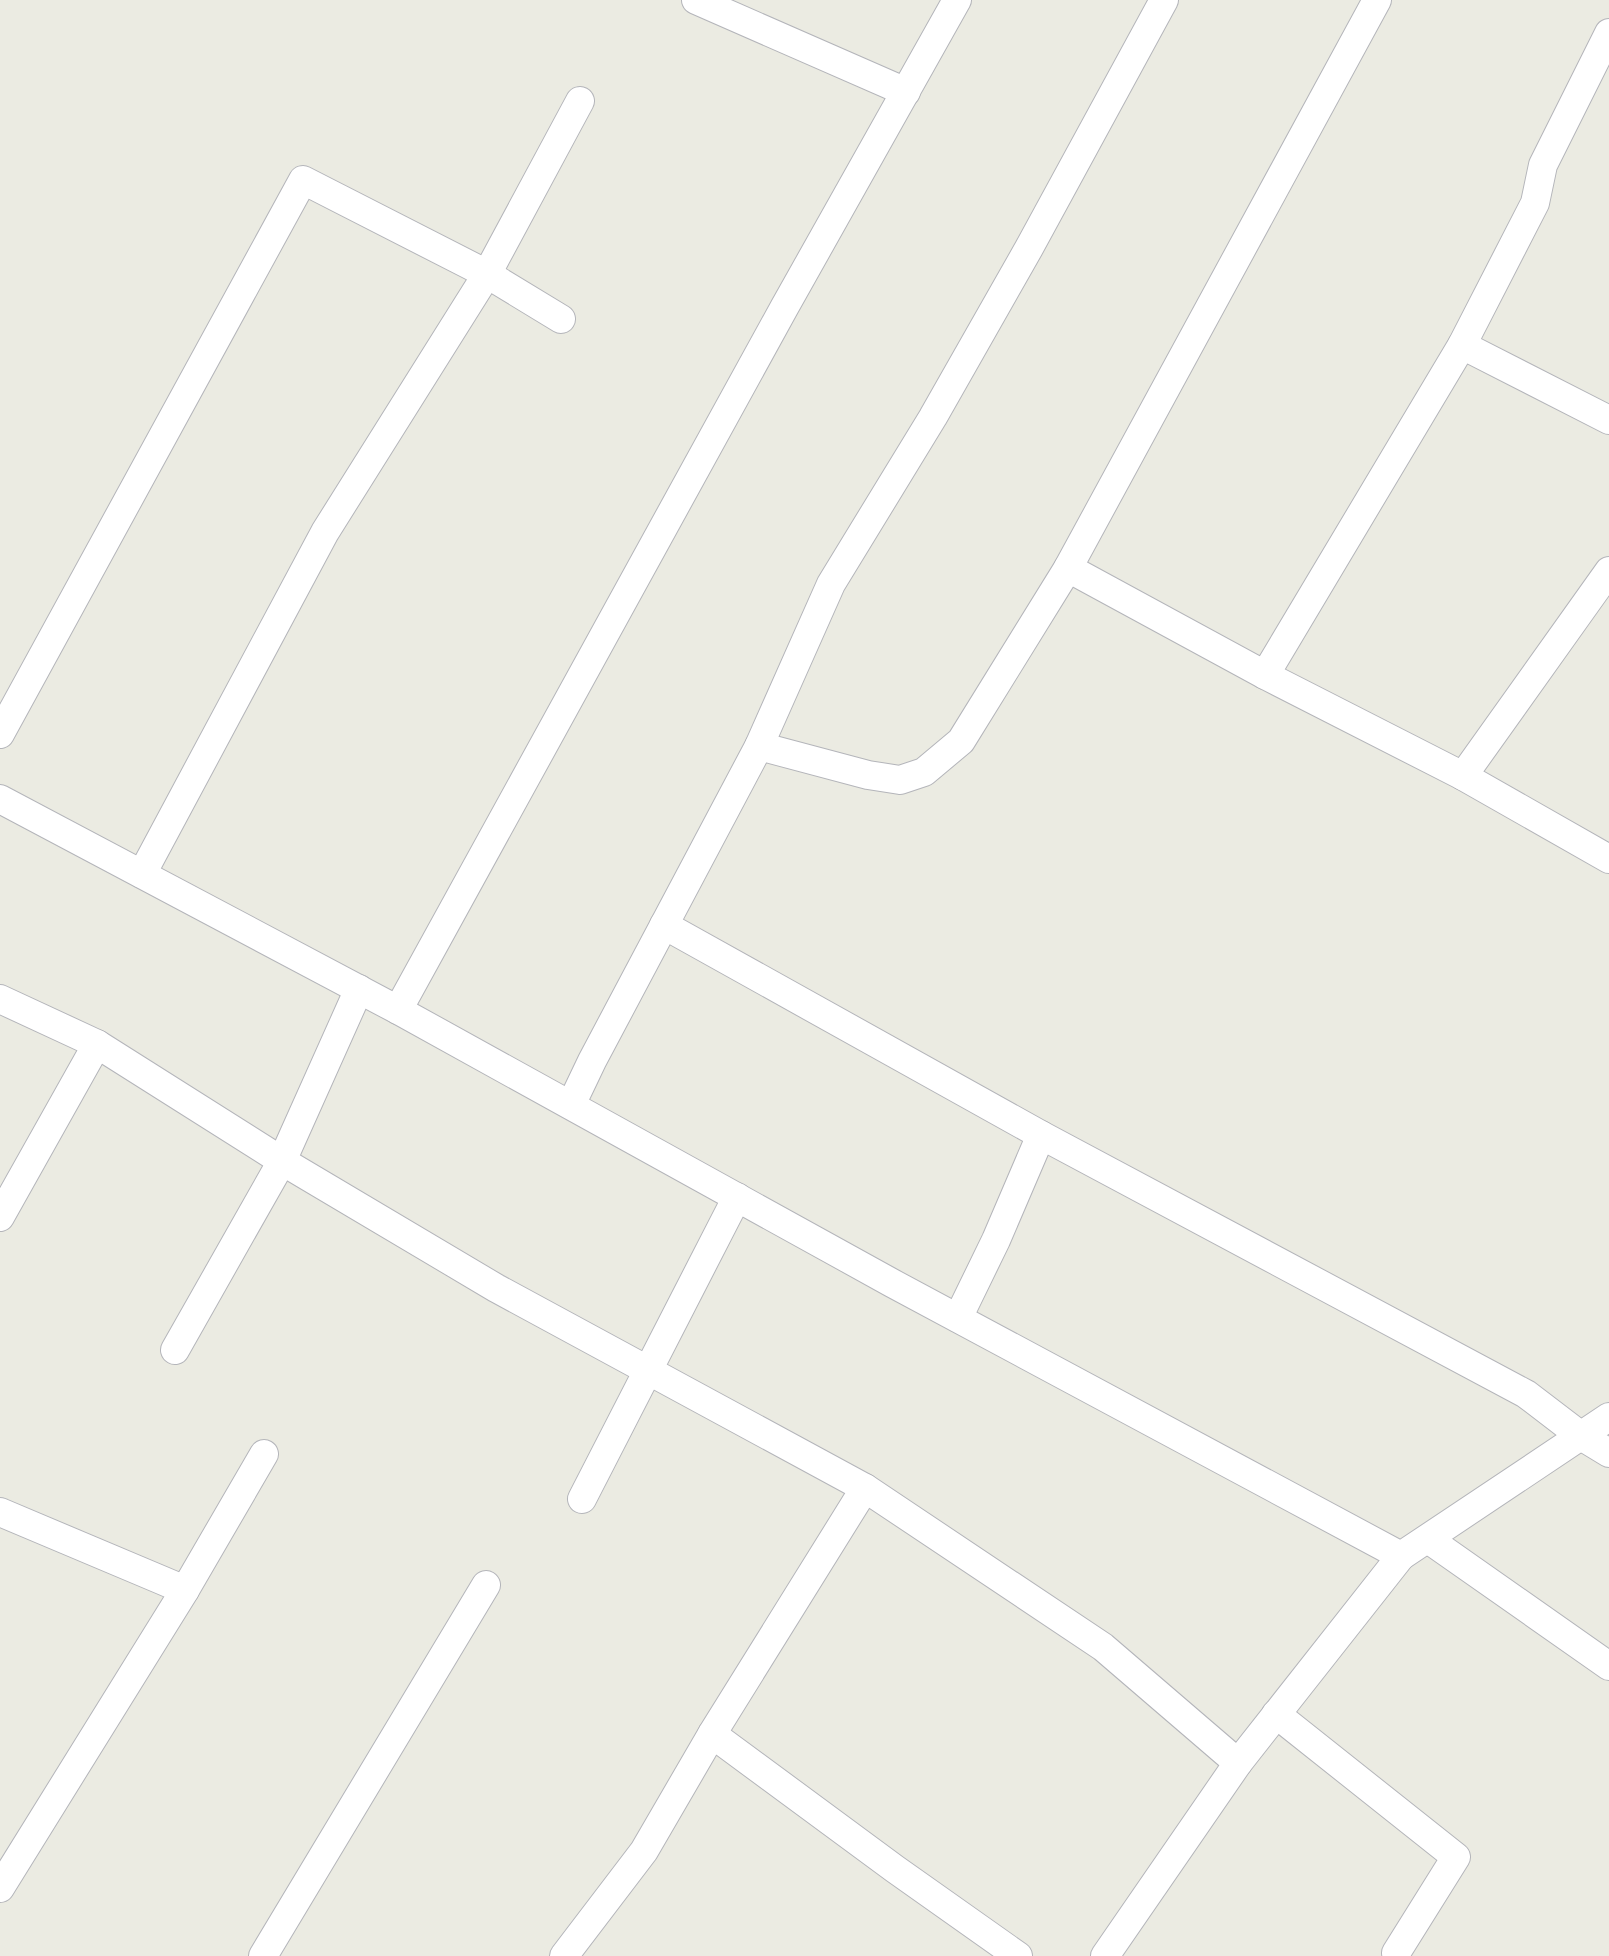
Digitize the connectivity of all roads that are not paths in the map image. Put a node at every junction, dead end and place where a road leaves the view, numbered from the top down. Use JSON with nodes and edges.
{"nodes":[{"id":1,"x":696,"y":0,"type":"edge"},
{"id":2,"x":958,"y":0,"type":"edge"},
{"id":3,"x":1164,"y":0,"type":"edge"},
{"id":4,"x":1377,"y":0,"type":"edge"},
{"id":5,"x":1609,"y":33,"type":"edge"},
{"id":6,"x":906,"y":92,"type":"junction"},
{"id":7,"x":580,"y":101,"type":"dead end"},
{"id":8,"x":487,"y":274,"type":"junction"},
{"id":9,"x":560,"y":319,"type":"dead end"},
{"id":10,"x":1462,"y":345,"type":"junction"},
{"id":11,"x":1609,"y":420,"type":"edge"},
{"id":12,"x":1068,"y":568,"type":"junction"},
{"id":13,"x":1609,"y":571,"type":"edge"},
{"id":14,"x":1264,"y":676,"type":"junction"},
{"id":15,"x":0,"y":734,"type":"edge"},
{"id":16,"x":758,"y":746,"type":"junction"},
{"id":17,"x":1463,"y":776,"type":"junction"},
{"id":18,"x":0,"y":800,"type":"edge"},
{"id":19,"x":1609,"y":858,"type":"edge"},
{"id":20,"x":142,"y":874,"type":"junction"},
{"id":21,"x":664,"y":925,"type":"junction"},
{"id":22,"x":359,"y":989,"type":"junction"},
{"id":23,"x":0,"y":999,"type":"edge"},
{"id":24,"x":398,"y":1010,"type":"junction"},
{"id":25,"x":97,"y":1044,"type":"junction"},
{"id":26,"x":571,"y":1105,"type":"junction"},
{"id":27,"x":1041,"y":1135,"type":"junction"},
{"id":28,"x":282,"y":1161,"type":"junction"},
{"id":29,"x":737,"y":1197,"type":"junction"},
{"id":30,"x":0,"y":1217,"type":"edge"},
{"id":31,"x":958,"y":1318,"type":"junction"},
{"id":32,"x":175,"y":1350,"type":"dead end"},
{"id":33,"x":648,"y":1371,"type":"junction"},
{"id":34,"x":1609,"y":1417,"type":"edge"},
{"id":35,"x":1580,"y":1436,"type":"junction"},
{"id":36,"x":1609,"y":1453,"type":"edge"},
{"id":37,"x":264,"y":1454,"type":"dead end"},
{"id":38,"x":865,"y":1488,"type":"junction"},
{"id":39,"x":582,"y":1499,"type":"dead end"},
{"id":40,"x":0,"y":1512,"type":"edge"},
{"id":41,"x":1428,"y":1539,"type":"junction"},
{"id":42,"x":1401,"y":1556,"type":"junction"},
{"id":43,"x":486,"y":1584,"type":"dead end"},
{"id":44,"x":185,"y":1590,"type":"junction"},
{"id":45,"x":1609,"y":1666,"type":"edge"},
{"id":46,"x":1276,"y":1714,"type":"junction"},
{"id":47,"x":712,"y":1734,"type":"junction"},
{"id":48,"x":1238,"y":1763,"type":"junction"},
{"id":49,"x":0,"y":1888,"type":"edge"},
{"id":50,"x":1396,"y":1953,"type":"dead end"},
{"id":51,"x":263,"y":1956,"type":"edge"},
{"id":52,"x":564,"y":1956,"type":"edge"},
{"id":53,"x":1018,"y":1956,"type":"edge"},
{"id":54,"x":1106,"y":1956,"type":"edge"}],
"edges":[{"from":1,"to":6,"type":"street"},
{"from":2,"to":6,"type":"street"},
{"from":3,"to":16,"type":"street"},
{"from":4,"to":12,"type":"street"},
{"from":5,"to":10,"type":"street"},
{"from":6,"to":24,"type":"street"},
{"from":7,"to":8,"type":"street"},
{"from":8,"to":9,"type":"street"},
{"from":8,"to":15,"type":"street"},
{"from":8,"to":20,"type":"street"},
{"from":10,"to":11,"type":"street"},
{"from":10,"to":14,"type":"street"},
{"from":12,"to":14,"type":"street"},
{"from":12,"to":16,"type":"street"},
{"from":13,"to":17,"type":"street"},
{"from":14,"to":17,"type":"street"},
{"from":16,"to":21,"type":"street"},
{"from":17,"to":19,"type":"street"},
{"from":18,"to":20,"type":"street"},
{"from":20,"to":22,"type":"street"},
{"from":21,"to":26,"type":"street"},
{"from":21,"to":27,"type":"street"},
{"from":22,"to":24,"type":"street"},
{"from":22,"to":28,"type":"street"},
{"from":23,"to":25,"type":"street"},
{"from":24,"to":26,"type":"street"},
{"from":25,"to":28,"type":"street"},
{"from":25,"to":30,"type":"street"},
{"from":26,"to":29,"type":"street"},
{"from":27,"to":31,"type":"street"},
{"from":27,"to":35,"type":"street"},
{"from":28,"to":32,"type":"street"},
{"from":28,"to":33,"type":"street"},
{"from":29,"to":31,"type":"street"},
{"from":29,"to":33,"type":"street"},
{"from":31,"to":42,"type":"street"},
{"from":33,"to":38,"type":"street"},
{"from":33,"to":39,"type":"street"},
{"from":34,"to":35,"type":"street"},
{"from":35,"to":36,"type":"street"},
{"from":35,"to":41,"type":"street"},
{"from":37,"to":44,"type":"street"},
{"from":38,"to":47,"type":"street"},
{"from":38,"to":48,"type":"street"},
{"from":40,"to":44,"type":"street"},
{"from":41,"to":42,"type":"street"},
{"from":41,"to":45,"type":"street"},
{"from":42,"to":46,"type":"street"},
{"from":43,"to":51,"type":"street"},
{"from":44,"to":49,"type":"street"},
{"from":46,"to":48,"type":"street"},
{"from":46,"to":50,"type":"street"},
{"from":47,"to":52,"type":"street"},
{"from":47,"to":53,"type":"street"},
{"from":48,"to":54,"type":"street"}]}
